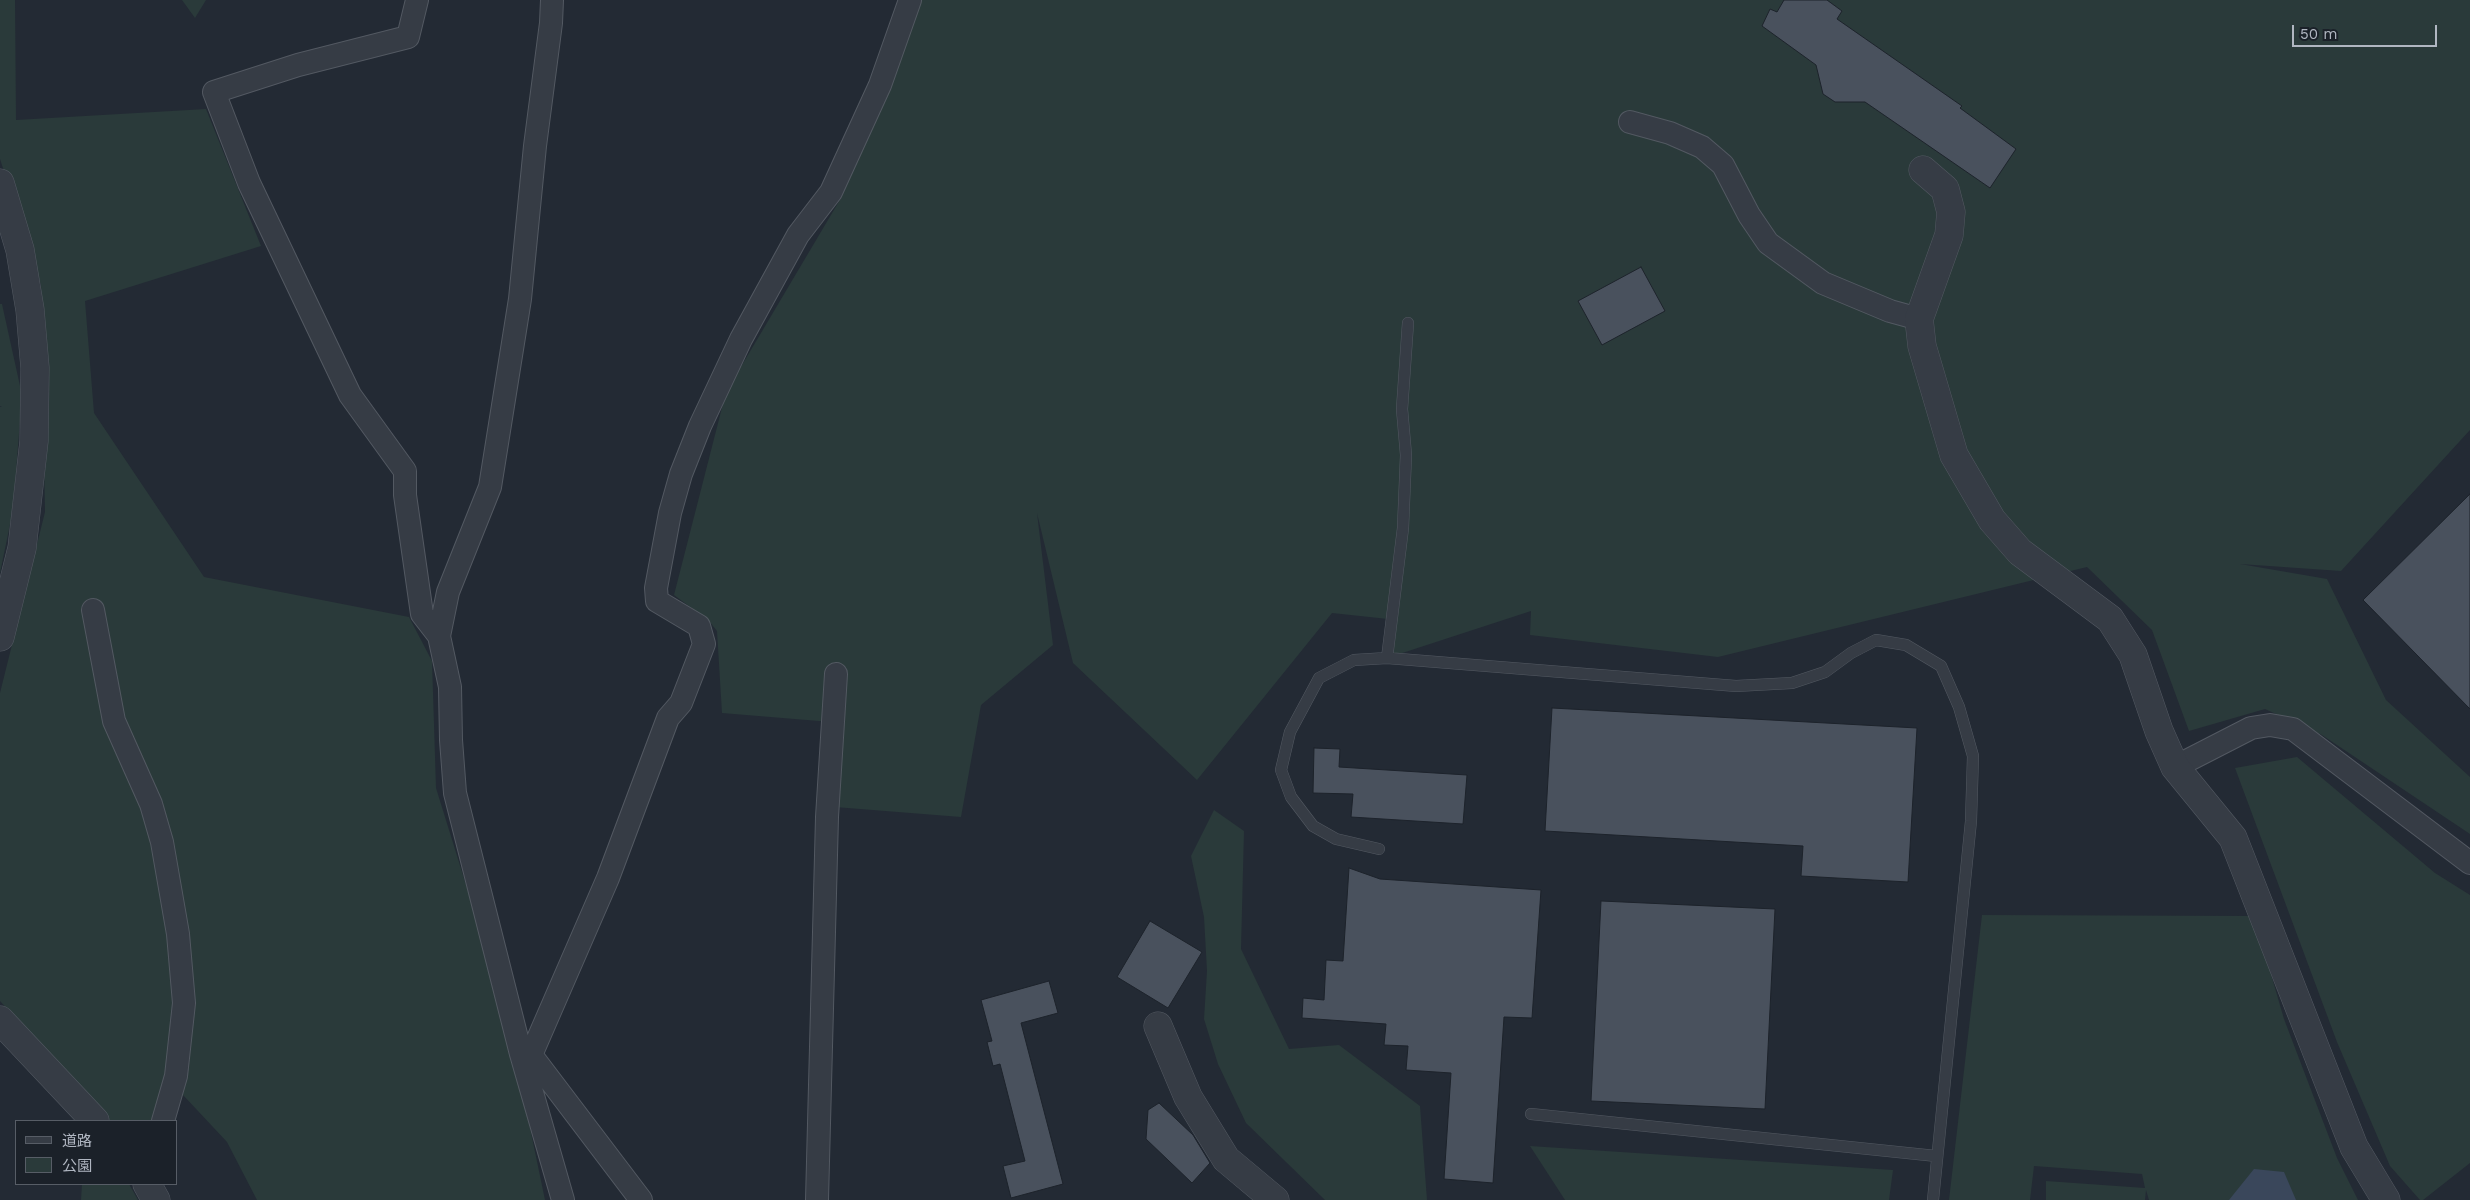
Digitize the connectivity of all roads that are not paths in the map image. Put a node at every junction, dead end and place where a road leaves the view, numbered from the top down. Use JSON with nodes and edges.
{"nodes":[{"id":1,"x":417,"y":0,"type":"edge"},
{"id":2,"x":552,"y":0,"type":"edge"},
{"id":3,"x":910,"y":0,"type":"edge"},
{"id":4,"x":1630,"y":122,"type":"dead end"},
{"id":5,"x":1922,"y":170,"type":"dead end"},
{"id":6,"x":0,"y":183,"type":"edge"},
{"id":7,"x":1919,"y":319,"type":"junction"},
{"id":8,"x":1408,"y":324,"type":"dead end"},
{"id":9,"x":93,"y":610,"type":"dead end"},
{"id":10,"x":439,"y":636,"type":"junction"},
{"id":11,"x":0,"y":638,"type":"edge"},
{"id":12,"x":1387,"y":658,"type":"junction"},
{"id":13,"x":836,"y":674,"type":"dead end"},
{"id":14,"x":2175,"y":767,"type":"junction"},
{"id":15,"x":1379,"y":849,"type":"dead end"},
{"id":16,"x":2470,"y":863,"type":"edge"},
{"id":17,"x":0,"y":1020,"type":"edge"},
{"id":18,"x":1158,"y":1026,"type":"dead end"},
{"id":19,"x":526,"y":1054,"type":"junction"},
{"id":20,"x":1531,"y":1114,"type":"dead end"},
{"id":21,"x":94,"y":1120,"type":"edge"},
{"id":22,"x":163,"y":1120,"type":"edge"},
{"id":23,"x":1936,"y":1156,"type":"junction"},
{"id":24,"x":148,"y":1185,"type":"edge"},
{"id":25,"x":156,"y":1200,"type":"edge"},
{"id":26,"x":563,"y":1200,"type":"edge"},
{"id":27,"x":641,"y":1200,"type":"edge"},
{"id":28,"x":817,"y":1200,"type":"edge"},
{"id":29,"x":1275,"y":1200,"type":"edge"},
{"id":30,"x":1933,"y":1200,"type":"edge"},
{"id":31,"x":2386,"y":1200,"type":"edge"}],
"edges":[{"from":1,"to":10,"type":"street"},
{"from":2,"to":10,"type":"street"},
{"from":3,"to":19,"type":"street"},
{"from":4,"to":7,"type":"street"},
{"from":5,"to":7,"type":"street"},
{"from":6,"to":11,"type":"street"},
{"from":7,"to":14,"type":"street"},
{"from":8,"to":12,"type":"lane"},
{"from":9,"to":22,"type":"street"},
{"from":10,"to":19,"type":"street"},
{"from":12,"to":15,"type":"lane"},
{"from":12,"to":23,"type":"lane"},
{"from":13,"to":28,"type":"street"},
{"from":14,"to":16,"type":"street"},
{"from":14,"to":31,"type":"street"},
{"from":17,"to":21,"type":"street"},
{"from":18,"to":29,"type":"street"},
{"from":19,"to":26,"type":"street"},
{"from":19,"to":27,"type":"street"},
{"from":20,"to":23,"type":"lane"},
{"from":23,"to":30,"type":"lane"},
{"from":24,"to":25,"type":"street"}]}
